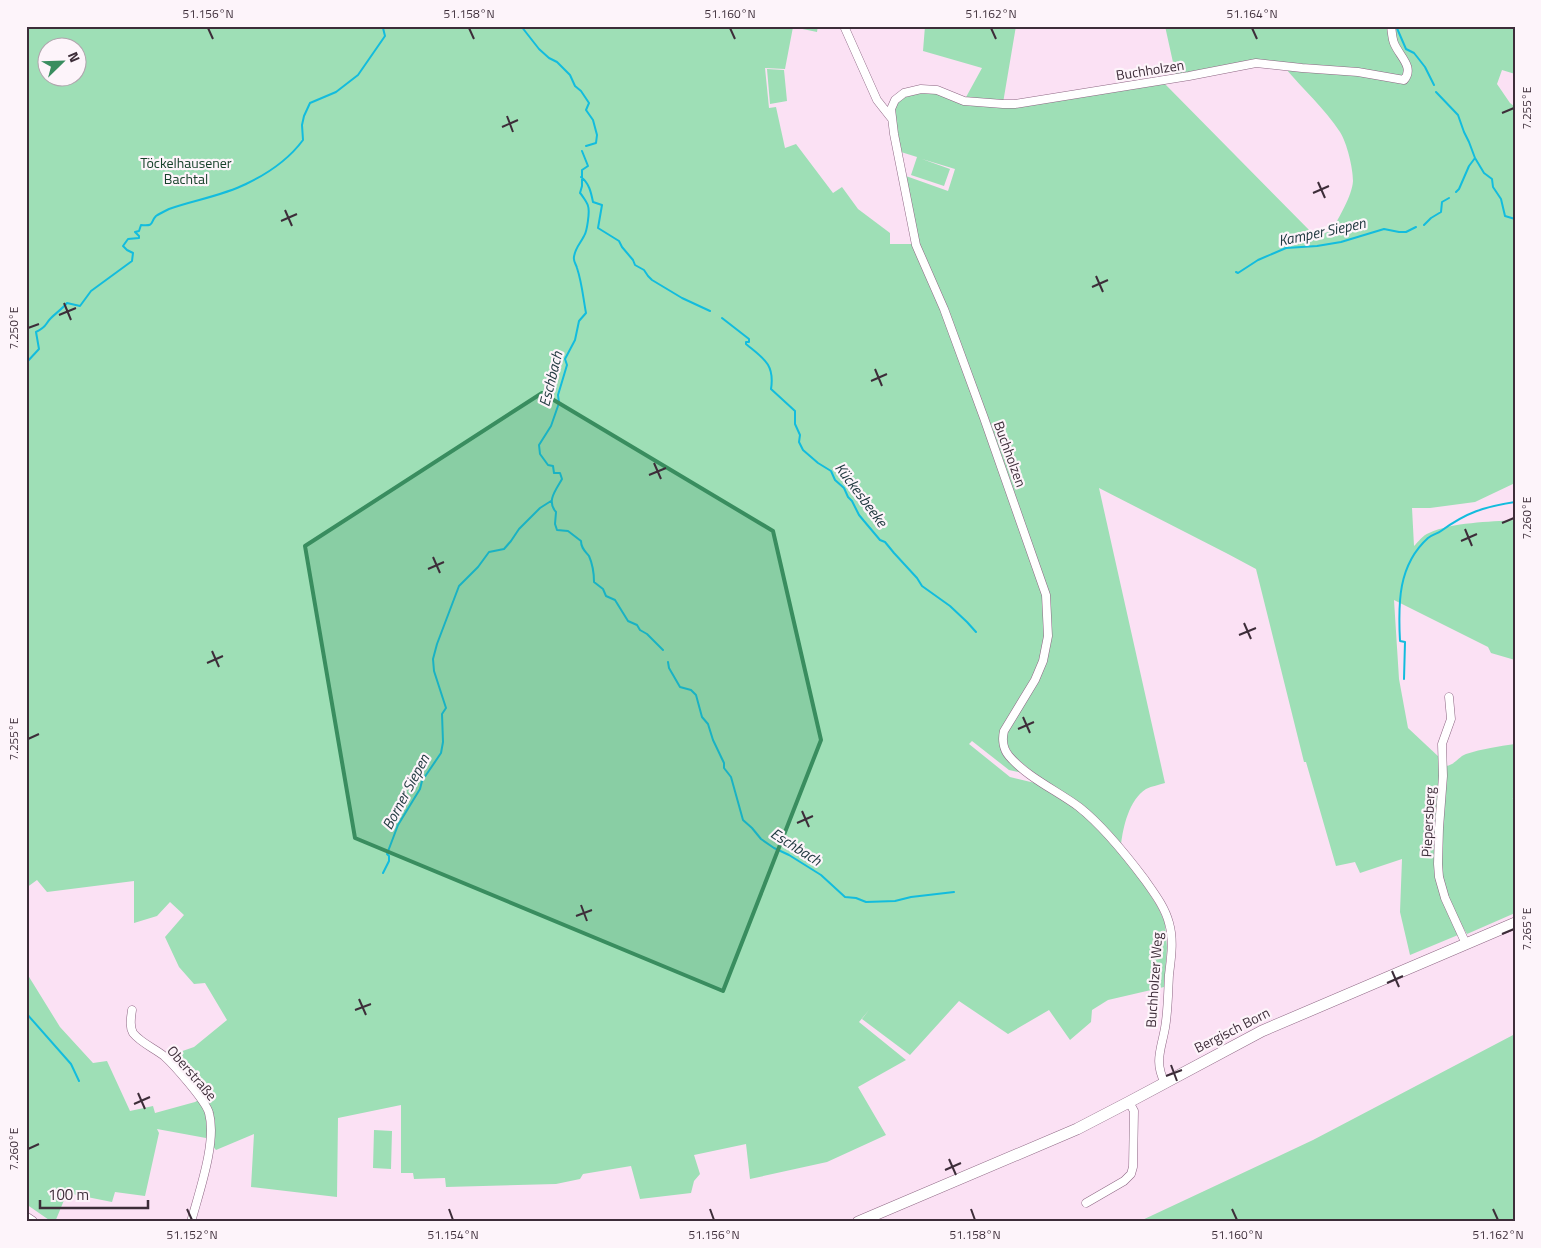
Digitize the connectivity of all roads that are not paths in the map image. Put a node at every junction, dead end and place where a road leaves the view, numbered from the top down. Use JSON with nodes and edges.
{"nodes":[{"id":1,"x":844,"y":26,"type":"edge"},
{"id":2,"x":1391,"y":26,"type":"edge"},
{"id":3,"x":892,"y":119,"type":"junction"},
{"id":4,"x":1449,"y":697,"type":"dead end"},
{"id":5,"x":1038,"y":780,"type":"joint"},
{"id":6,"x":1515,"y":923,"type":"edge"},
{"id":7,"x":1466,"y":944,"type":"junction"},
{"id":8,"x":132,"y":1010,"type":"dead end"},
{"id":9,"x":1165,"y":1083,"type":"junction"},
{"id":10,"x":1130,"y":1102,"type":"junction"},
{"id":11,"x":1086,"y":1204,"type":"dead end"},
{"id":12,"x":26,"y":1218,"type":"edge"},
{"id":13,"x":32,"y":1222,"type":"edge"},
{"id":14,"x":191,"y":1222,"type":"edge"},
{"id":15,"x":858,"y":1222,"type":"edge"}],
"edges":[{"from":1,"to":3,"type":"street","name":"Buchholzen"},
{"from":2,"to":3,"type":"street","name":"Buchholzen"},
{"from":3,"to":5,"type":"street","name":"Buchholzen"},
{"from":4,"to":7,"type":"street","name":"Piepersberg"},
{"from":5,"to":9,"type":"street","name":"Buchholzer Weg"},
{"from":6,"to":7,"type":"main road","name":"Bergisch Born"},
{"from":7,"to":9,"type":"main road","name":"Bergisch Born"},
{"from":8,"to":14,"type":"street","name":"Oberstraße"},
{"from":9,"to":10,"type":"main road","name":"Bergisch Born"},
{"from":10,"to":11,"type":"street"},
{"from":10,"to":15,"type":"main road","name":"Bergisch Born"},
{"from":12,"to":13,"type":"main road"}]}
